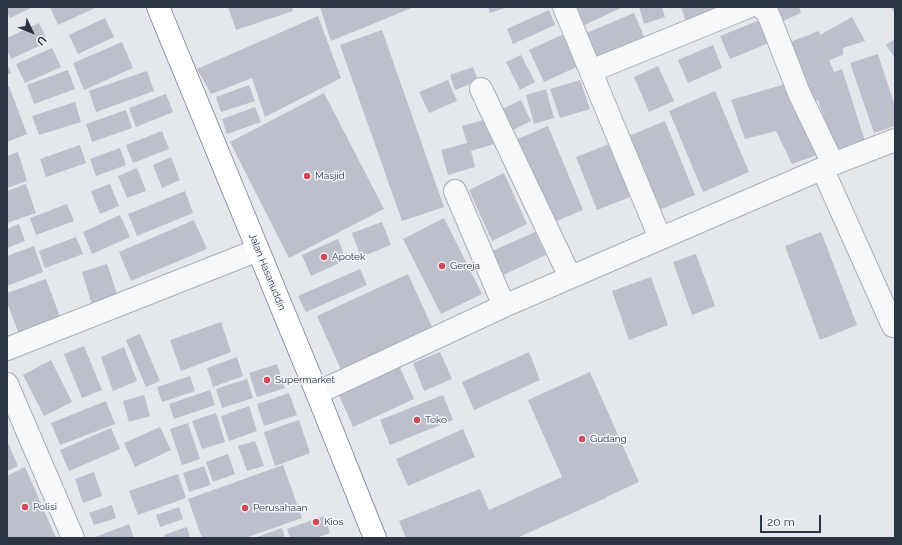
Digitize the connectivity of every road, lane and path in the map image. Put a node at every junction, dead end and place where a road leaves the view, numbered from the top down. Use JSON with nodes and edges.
{"nodes":[{"id":1,"x":158,"y":7,"type":"edge"},
{"id":2,"x":564,"y":7,"type":"edge"},
{"id":3,"x":748,"y":7,"type":"edge"},
{"id":4,"x":761,"y":7,"type":"edge"},
{"id":5,"x":591,"y":71,"type":"junction"},
{"id":6,"x":481,"y":90,"type":"dead end"},
{"id":7,"x":895,"y":140,"type":"edge"},
{"id":8,"x":828,"y":167,"type":"junction"},
{"id":9,"x":455,"y":191,"type":"dead end"},
{"id":10,"x":660,"y":238,"type":"junction"},
{"id":11,"x":258,"y":250,"type":"junction"},
{"id":12,"x":570,"y":277,"type":"junction"},
{"id":13,"x":504,"y":306,"type":"junction"},
{"id":14,"x":893,"y":326,"type":"dead end"},
{"id":15,"x":7,"y":349,"type":"edge"},
{"id":16,"x":7,"y":384,"type":"edge"},
{"id":17,"x":317,"y":393,"type":"junction"},
{"id":18,"x":73,"y":538,"type":"edge"},
{"id":19,"x":375,"y":538,"type":"edge"}],
"edges":[{"from":1,"to":11,"type":"highway","name":"Jalan Hasanuddin"},
{"from":2,"to":5,"type":"street"},
{"from":3,"to":5,"type":"street"},
{"from":4,"to":8,"type":"street"},
{"from":5,"to":10,"type":"street"},
{"from":6,"to":12,"type":"street"},
{"from":7,"to":8,"type":"street"},
{"from":8,"to":10,"type":"street"},
{"from":8,"to":14,"type":"street"},
{"from":9,"to":13,"type":"street"},
{"from":10,"to":12,"type":"street"},
{"from":11,"to":15,"type":"street"},
{"from":11,"to":17,"type":"highway","name":"Jalan Hasanuddin"},
{"from":12,"to":13,"type":"street"},
{"from":13,"to":17,"type":"street"},
{"from":16,"to":18,"type":"street"},
{"from":17,"to":19,"type":"highway","name":"Jalan Hasanuddin"}]}
